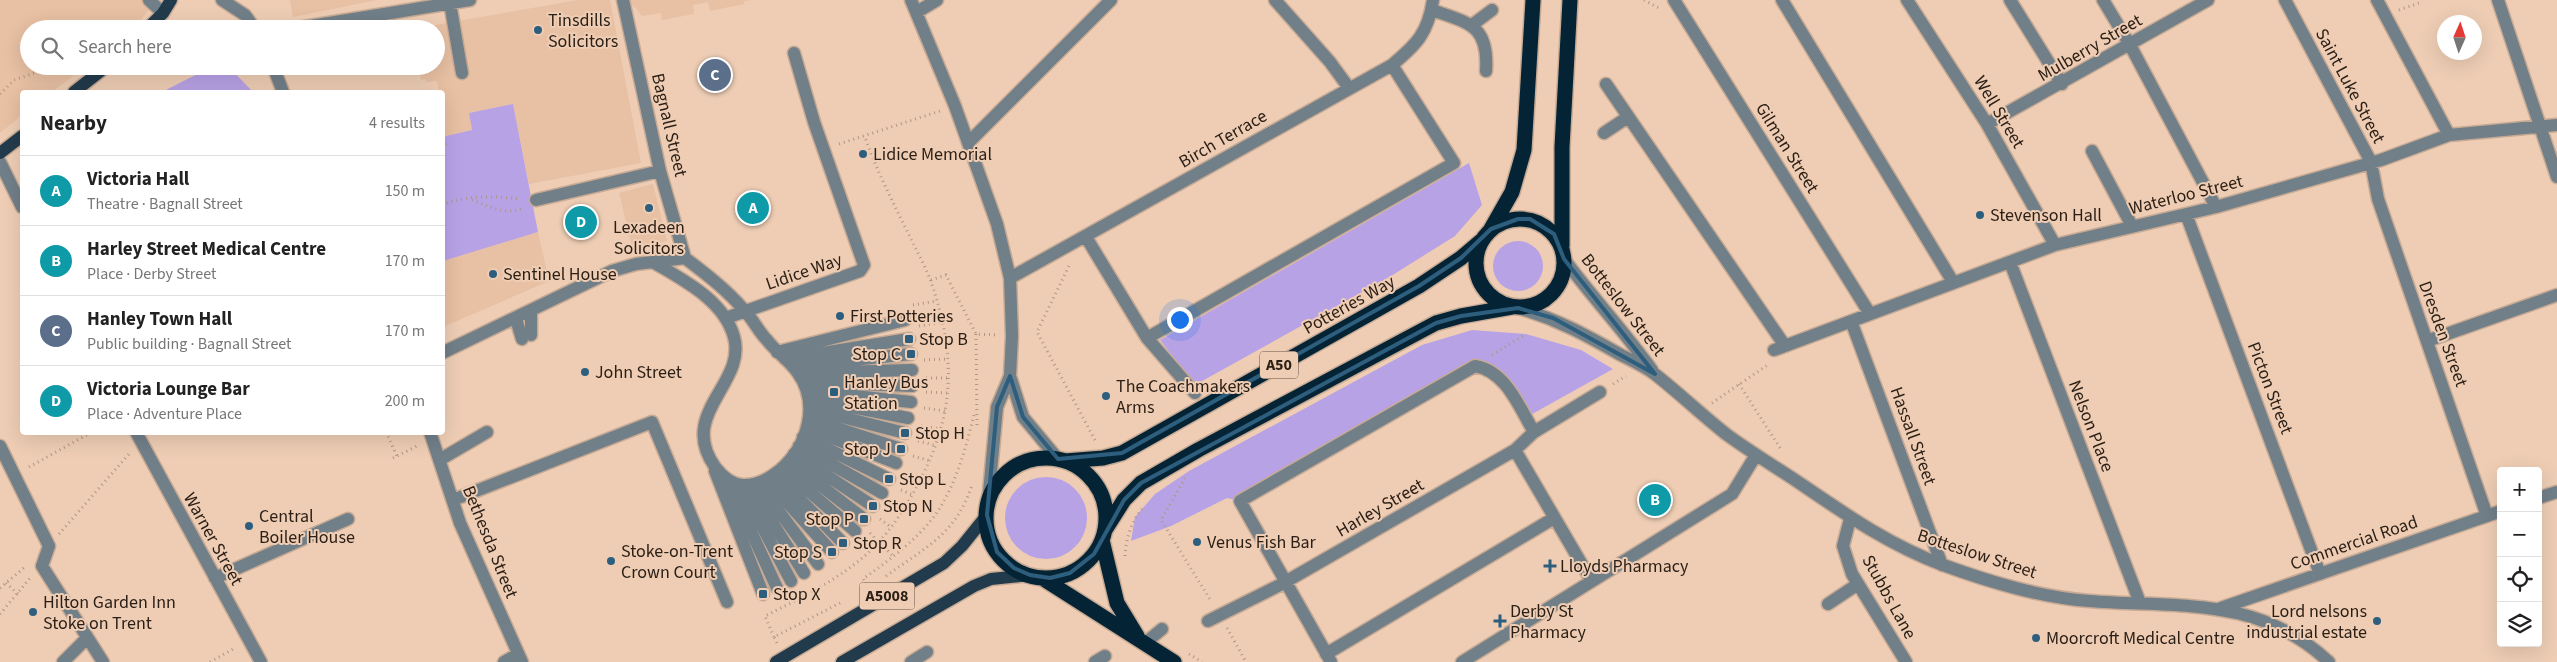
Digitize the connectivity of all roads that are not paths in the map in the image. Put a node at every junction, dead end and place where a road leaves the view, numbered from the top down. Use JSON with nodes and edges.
{"nodes":[{"id":1,"x":149,"y":0,"type":"edge"},
{"id":2,"x":171,"y":0,"type":"edge"},
{"id":3,"x":222,"y":0,"type":"edge"},
{"id":4,"x":470,"y":0,"type":"edge"},
{"id":5,"x":623,"y":0,"type":"edge"},
{"id":6,"x":911,"y":0,"type":"edge"},
{"id":7,"x":938,"y":0,"type":"edge"},
{"id":8,"x":1111,"y":0,"type":"edge"},
{"id":9,"x":1275,"y":0,"type":"edge"},
{"id":10,"x":1533,"y":0,"type":"edge"},
{"id":11,"x":1570,"y":0,"type":"edge"},
{"id":12,"x":1674,"y":0,"type":"edge"},
{"id":13,"x":1782,"y":0,"type":"edge"},
{"id":14,"x":1907,"y":0,"type":"edge"},
{"id":15,"x":2010,"y":0,"type":"edge"},
{"id":16,"x":2102,"y":0,"type":"edge"},
{"id":17,"x":2208,"y":0,"type":"edge"},
{"id":18,"x":2285,"y":0,"type":"edge"},
{"id":19,"x":2377,"y":0,"type":"edge"},
{"id":20,"x":2498,"y":0,"type":"edge"},
{"id":21,"x":450,"y":2,"type":"junction"},
{"id":22,"x":1432,"y":5,"type":"edge"},
{"id":23,"x":1492,"y":10,"type":"dead end"},
{"id":24,"x":916,"y":12,"type":"junction"},
{"id":25,"x":163,"y":13,"type":"junction"},
{"id":26,"x":156,"y":20,"type":"edge"},
{"id":27,"x":249,"y":20,"type":"edge"},
{"id":28,"x":345,"y":20,"type":"edge"},
{"id":29,"x":1472,"y":25,"type":"junction"},
{"id":30,"x":2130,"y":45,"type":"junction"},
{"id":31,"x":794,"y":53,"type":"dead end"},
{"id":32,"x":1392,"y":65,"type":"junction"},
{"id":33,"x":1486,"y":71,"type":"dead end"},
{"id":34,"x":462,"y":72,"type":"dead end"},
{"id":35,"x":96,"y":75,"type":"edge"},
{"id":36,"x":276,"y":75,"type":"edge"},
{"id":37,"x":1606,"y":84,"type":"dead end"},
{"id":38,"x":2062,"y":84,"type":"junction"},
{"id":39,"x":1349,"y":88,"type":"junction"},
{"id":40,"x":77,"y":90,"type":"edge"},
{"id":41,"x":282,"y":90,"type":"edge"},
{"id":42,"x":1628,"y":117,"type":"junction"},
{"id":43,"x":1988,"y":124,"type":"junction"},
{"id":44,"x":2557,"y":125,"type":"edge"},
{"id":45,"x":2540,"y":126,"type":"junction"},
{"id":46,"x":1604,"y":133,"type":"dead end"},
{"id":47,"x":2449,"y":134,"type":"junction"},
{"id":48,"x":20,"y":138,"type":"edge"},
{"id":49,"x":968,"y":143,"type":"junction"},
{"id":50,"x":2092,"y":150,"type":"dead end"},
{"id":51,"x":0,"y":154,"type":"edge"},
{"id":52,"x":0,"y":162,"type":"edge"},
{"id":53,"x":2371,"y":162,"type":"junction"},
{"id":54,"x":660,"y":171,"type":"junction"},
{"id":55,"x":2557,"y":177,"type":"edge"},
{"id":56,"x":532,"y":200,"type":"road end"},
{"id":57,"x":20,"y":203,"type":"edge"},
{"id":58,"x":2216,"y":207,"type":"junction"},
{"id":59,"x":2186,"y":214,"type":"junction"},
{"id":60,"x":2132,"y":226,"type":"junction"},
{"id":61,"x":1491,"y":229,"type":"junction"},
{"id":62,"x":1086,"y":237,"type":"junction"},
{"id":63,"x":1481,"y":240,"type":"junction"},
{"id":64,"x":2055,"y":245,"type":"junction"},
{"id":65,"x":1563,"y":253,"type":"junction"},
{"id":66,"x":685,"y":258,"type":"junction"},
{"id":67,"x":653,"y":262,"type":"junction"},
{"id":68,"x":2010,"y":262,"type":"junction"},
{"id":69,"x":1010,"y":278,"type":"junction"},
{"id":70,"x":1953,"y":282,"type":"junction"},
{"id":71,"x":2557,"y":295,"type":"edge"},
{"id":72,"x":1515,"y":308,"type":"junction"},
{"id":73,"x":746,"y":311,"type":"junction"},
{"id":74,"x":531,"y":312,"type":"junction"},
{"id":75,"x":1870,"y":314,"type":"junction"},
{"id":76,"x":726,"y":318,"type":"junction"},
{"id":77,"x":516,"y":319,"type":"junction"},
{"id":78,"x":905,"y":320,"type":"road end"},
{"id":79,"x":1851,"y":320,"type":"junction"},
{"id":80,"x":909,"y":338,"type":"road end"},
{"id":81,"x":1148,"y":338,"type":"junction"},
{"id":82,"x":2427,"y":341,"type":"junction"},
{"id":83,"x":445,"y":352,"type":"edge"},
{"id":84,"x":911,"y":354,"type":"dead end"},
{"id":85,"x":912,"y":370,"type":"road end"},
{"id":86,"x":1655,"y":374,"type":"junction"},
{"id":87,"x":1010,"y":376,"type":"junction"},
{"id":88,"x":912,"y":386,"type":"road end"},
{"id":89,"x":1600,"y":392,"type":"dead end"},
{"id":90,"x":1194,"y":393,"type":"dead end"},
{"id":91,"x":910,"y":402,"type":"dead end"},
{"id":92,"x":908,"y":418,"type":"dead end"},
{"id":93,"x":785,"y":430,"type":"junction"},
{"id":94,"x":487,"y":432,"type":"dead end"},
{"id":95,"x":1534,"y":432,"type":"junction"},
{"id":96,"x":905,"y":433,"type":"dead end"},
{"id":97,"x":432,"y":436,"type":"edge"},
{"id":98,"x":139,"y":440,"type":"edge"},
{"id":99,"x":0,"y":446,"type":"edge"},
{"id":100,"x":901,"y":449,"type":"dead end"},
{"id":101,"x":1515,"y":450,"type":"junction"},
{"id":102,"x":1756,"y":455,"type":"junction"},
{"id":103,"x":441,"y":459,"type":"junction"},
{"id":104,"x":1062,"y":460,"type":"junction"},
{"id":105,"x":711,"y":462,"type":"junction"},
{"id":106,"x":896,"y":463,"type":"dead end"},
{"id":107,"x":889,"y":479,"type":"dead end"},
{"id":108,"x":2557,"y":492,"type":"edge"},
{"id":109,"x":882,"y":493,"type":"dead end"},
{"id":110,"x":2542,"y":497,"type":"edge"},
{"id":111,"x":453,"y":500,"type":"junction"},
{"id":112,"x":873,"y":506,"type":"dead end"},
{"id":113,"x":987,"y":509,"type":"junction"},
{"id":114,"x":2498,"y":512,"type":"edge"},
{"id":115,"x":2487,"y":516,"type":"junction"},
{"id":116,"x":1554,"y":518,"type":"junction"},
{"id":117,"x":348,"y":519,"type":"dead end"},
{"id":118,"x":864,"y":519,"type":"dead end"},
{"id":119,"x":1850,"y":519,"type":"junction"},
{"id":120,"x":855,"y":532,"type":"road end"},
{"id":121,"x":1104,"y":535,"type":"junction"},
{"id":122,"x":843,"y":543,"type":"dead end"},
{"id":123,"x":832,"y":552,"type":"dead end"},
{"id":124,"x":818,"y":564,"type":"dead end"},
{"id":125,"x":1942,"y":564,"type":"junction"},
{"id":126,"x":804,"y":573,"type":"dead end"},
{"id":127,"x":2320,"y":574,"type":"junction"},
{"id":128,"x":1036,"y":576,"type":"junction"},
{"id":129,"x":215,"y":578,"type":"junction"},
{"id":130,"x":1591,"y":580,"type":"junction"},
{"id":131,"x":791,"y":581,"type":"dead end"},
{"id":132,"x":1283,"y":584,"type":"junction"},
{"id":133,"x":1858,"y":584,"type":"junction"},
{"id":134,"x":777,"y":588,"type":"dead end"},
{"id":135,"x":763,"y":594,"type":"dead end"},
{"id":136,"x":727,"y":602,"type":"dead end"},
{"id":137,"x":2140,"y":603,"type":"junction"},
{"id":138,"x":1828,"y":604,"type":"dead end"},
{"id":139,"x":2218,"y":609,"type":"junction"},
{"id":140,"x":1208,"y":621,"type":"dead end"},
{"id":141,"x":1162,"y":629,"type":"dead end"},
{"id":142,"x":86,"y":638,"type":"junction"},
{"id":143,"x":1142,"y":643,"type":"junction"},
{"id":144,"x":927,"y":652,"type":"dead end"},
{"id":145,"x":520,"y":658,"type":"edge"},
{"id":146,"x":1329,"y":658,"type":"edge"},
{"id":147,"x":780,"y":660,"type":"edge"},
{"id":148,"x":63,"y":662,"type":"edge"},
{"id":149,"x":103,"y":662,"type":"edge"},
{"id":150,"x":261,"y":662,"type":"edge"},
{"id":151,"x":504,"y":662,"type":"edge"},
{"id":152,"x":842,"y":662,"type":"edge"},
{"id":153,"x":910,"y":662,"type":"edge"},
{"id":154,"x":1174,"y":662,"type":"edge"},
{"id":155,"x":1462,"y":662,"type":"edge"},
{"id":156,"x":1906,"y":662,"type":"edge"},
{"id":157,"x":2329,"y":662,"type":"edge"}],
"edges":[{"from":1,"to":25,"type":"street"},
{"from":2,"to":25,"type":"main road"},
{"from":3,"to":27,"type":"street"},
{"from":4,"to":21,"type":"street"},
{"from":5,"to":54,"type":"street","name":"Bagnall Street"},
{"from":6,"to":24,"type":"street"},
{"from":7,"to":24,"type":"street"},
{"from":8,"to":49,"type":"street"},
{"from":9,"to":39,"type":"street"},
{"from":10,"to":61,"type":"highway"},
{"from":11,"to":65,"type":"highway"},
{"from":12,"to":75,"type":"street","name":"Gilman Street"},
{"from":13,"to":70,"type":"street"},
{"from":14,"to":43,"type":"street","name":"Well Street"},
{"from":15,"to":38,"type":"street"},
{"from":16,"to":30,"type":"street"},
{"from":17,"to":30,"type":"street","name":"Mulberry Street"},
{"from":18,"to":53,"type":"street","name":"Saint Luke Street"},
{"from":19,"to":47,"type":"street"},
{"from":20,"to":45,"type":"street"},
{"from":21,"to":28,"type":"street"},
{"from":21,"to":34,"type":"street"},
{"from":22,"to":29,"type":"street"},
{"from":22,"to":32,"type":"street","name":"Birch Terrace"},
{"from":23,"to":29,"type":"street"},
{"from":24,"to":49,"type":"street"},
{"from":25,"to":26,"type":"main road"},
{"from":29,"to":33,"type":"street"},
{"from":30,"to":38,"type":"street","name":"Mulberry Street"},
{"from":30,"to":58,"type":"street"},
{"from":31,"to":73,"type":"street","name":"Lidice Way"},
{"from":32,"to":39,"type":"street","name":"Birch Terrace"},
{"from":32,"to":81,"type":"street"},
{"from":35,"to":40,"type":"main road"},
{"from":36,"to":41,"type":"street"},
{"from":37,"to":42,"type":"street"},
{"from":38,"to":43,"type":"street","name":"Mulberry Street"},
{"from":39,"to":62,"type":"street","name":"Birch Terrace"},
{"from":42,"to":46,"type":"street"},
{"from":42,"to":79,"type":"street","name":"Waterloo Street"},
{"from":43,"to":64,"type":"street","name":"Well Street"},
{"from":44,"to":45,"type":"street","name":"Waterloo Street"},
{"from":45,"to":47,"type":"street","name":"Waterloo Street"},
{"from":45,"to":55,"type":"street"},
{"from":47,"to":53,"type":"street","name":"Waterloo Street"},
{"from":48,"to":51,"type":"main road"},
{"from":49,"to":69,"type":"street"},
{"from":50,"to":60,"type":"street"},
{"from":52,"to":57,"type":"street"},
{"from":53,"to":58,"type":"street","name":"Waterloo Street"},
{"from":53,"to":82,"type":"street","name":"Dresden Street"},
{"from":54,"to":56,"type":"street"},
{"from":54,"to":66,"type":"street","name":"Bagnall Street"},
{"from":58,"to":59,"type":"street","name":"Waterloo Street"},
{"from":59,"to":60,"type":"street","name":"Waterloo Street"},
{"from":59,"to":127,"type":"street","name":"Picton Street"},
{"from":60,"to":64,"type":"street","name":"Waterloo Street"},
{"from":61,"to":63,"type":"highway"},
{"from":61,"to":65,"type":"highway"},
{"from":62,"to":69,"type":"street","name":"Birch Terrace"},
{"from":62,"to":81,"type":"street"},
{"from":63,"to":72,"type":"highway"},
{"from":63,"to":104,"type":"highway","name":"Potteries Way","number":"A50"},
{"from":64,"to":68,"type":"street","name":"Waterloo Street"},
{"from":65,"to":72,"type":"highway"},
{"from":65,"to":86,"type":"street","name":"Botteslow Street"},
{"from":66,"to":67,"type":"street"},
{"from":66,"to":73,"type":"street"},
{"from":67,"to":74,"type":"street"},
{"from":67,"to":76,"type":"street"},
{"from":68,"to":70,"type":"street","name":"Waterloo Street"},
{"from":68,"to":137,"type":"street","name":"Nelson Place"},
{"from":69,"to":87,"type":"street"},
{"from":70,"to":75,"type":"street","name":"Waterloo Street"},
{"from":71,"to":82,"type":"street"},
{"from":72,"to":86,"type":"street","name":"Botteslow Street"},
{"from":72,"to":121,"type":"highway","number":"A50"},
{"from":73,"to":76,"type":"street","name":"Lidice Way"},
{"from":73,"to":93,"type":"street"},
{"from":74,"to":77,"type":"street"},
{"from":74,"to":77,"type":"street"},
{"from":75,"to":79,"type":"street","name":"Waterloo Street"},
{"from":76,"to":105,"type":"street"},
{"from":77,"to":83,"type":"street"},
{"from":78,"to":93,"type":"street"},
{"from":79,"to":125,"type":"street","name":"Hassall Street"},
{"from":80,"to":93,"type":"street"},
{"from":81,"to":90,"type":"street"},
{"from":82,"to":115,"type":"street","name":"Dresden Street"},
{"from":84,"to":93,"type":"street"},
{"from":85,"to":93,"type":"street"},
{"from":86,"to":102,"type":"street","name":"Botteslow Street"},
{"from":87,"to":104,"type":"street"},
{"from":87,"to":113,"type":"street"},
{"from":88,"to":93,"type":"street"},
{"from":89,"to":95,"type":"street","name":"Harley Street"},
{"from":91,"to":93,"type":"street"},
{"from":92,"to":93,"type":"street"},
{"from":93,"to":96,"type":"street"},
{"from":93,"to":100,"type":"street"},
{"from":93,"to":105,"type":"street"},
{"from":93,"to":106,"type":"street"},
{"from":93,"to":107,"type":"street"},
{"from":93,"to":109,"type":"street"},
{"from":93,"to":112,"type":"street"},
{"from":93,"to":118,"type":"street"},
{"from":93,"to":120,"type":"street"},
{"from":93,"to":122,"type":"street"},
{"from":93,"to":123,"type":"street"},
{"from":93,"to":124,"type":"street"},
{"from":93,"to":126,"type":"street"},
{"from":93,"to":131,"type":"street"},
{"from":93,"to":134,"type":"street"},
{"from":94,"to":103,"type":"street"},
{"from":95,"to":101,"type":"street","name":"Harley Street"},
{"from":95,"to":132,"type":"street"},
{"from":97,"to":103,"type":"street","name":"Bethesda Street"},
{"from":98,"to":129,"type":"street","name":"Warner Street"},
{"from":99,"to":142,"type":"street"},
{"from":101,"to":116,"type":"street"},
{"from":101,"to":132,"type":"street","name":"Harley Street"},
{"from":102,"to":119,"type":"street","name":"Botteslow Street"},
{"from":102,"to":130,"type":"street"},
{"from":103,"to":111,"type":"street","name":"Bethesda Street"},
{"from":104,"to":113,"type":"highway"},
{"from":104,"to":121,"type":"highway"},
{"from":105,"to":135,"type":"street"},
{"from":108,"to":110,"type":"street"},
{"from":111,"to":136,"type":"street"},
{"from":111,"to":145,"type":"street","name":"Bethesda Street"},
{"from":113,"to":128,"type":"highway"},
{"from":113,"to":147,"type":"main road","number":"A5008"},
{"from":114,"to":115,"type":"street","name":"Commercial Road"},
{"from":115,"to":127,"type":"street","name":"Commercial Road"},
{"from":116,"to":130,"type":"street"},
{"from":116,"to":146,"type":"street"},
{"from":117,"to":129,"type":"street"},
{"from":119,"to":125,"type":"street","name":"Botteslow Street"},
{"from":119,"to":133,"type":"street","name":"Stubbs Lane"},
{"from":121,"to":128,"type":"highway"},
{"from":121,"to":143,"type":"highway"},
{"from":125,"to":137,"type":"street","name":"Botteslow Street"},
{"from":127,"to":139,"type":"street","name":"Commercial Road"},
{"from":128,"to":143,"type":"highway"},
{"from":128,"to":152,"type":"main road","number":"A5008"},
{"from":129,"to":150,"type":"street","name":"Warner Street"},
{"from":130,"to":155,"type":"street"},
{"from":132,"to":140,"type":"street","name":"Harley Street"},
{"from":132,"to":146,"type":"street"},
{"from":133,"to":138,"type":"street"},
{"from":133,"to":156,"type":"street","name":"Stubbs Lane"},
{"from":137,"to":139,"type":"street","name":"Botteslow Street"},
{"from":139,"to":157,"type":"street","name":"Botteslow Street"},
{"from":141,"to":143,"type":"street"},
{"from":142,"to":148,"type":"street"},
{"from":142,"to":149,"type":"street"},
{"from":143,"to":154,"type":"highway"},
{"from":144,"to":153,"type":"street"},
{"from":145,"to":151,"type":"street"}]}
